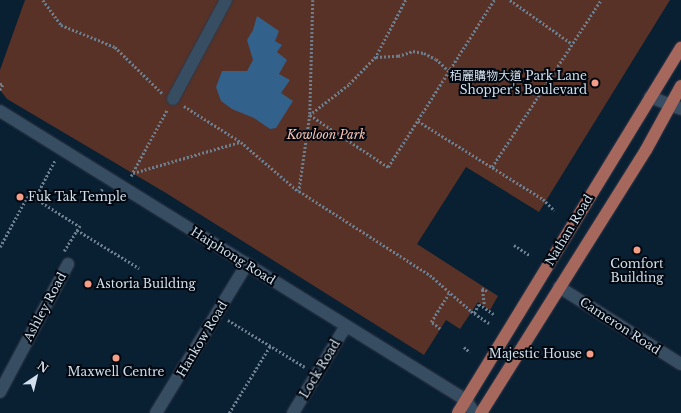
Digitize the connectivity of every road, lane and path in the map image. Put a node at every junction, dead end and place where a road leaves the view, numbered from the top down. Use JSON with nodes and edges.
{"nodes":[{"id":1,"x":43,"y":0,"type":"edge"},
{"id":2,"x":226,"y":0,"type":"edge"},
{"id":3,"x":313,"y":0,"type":"edge"},
{"id":4,"x":406,"y":0,"type":"edge"},
{"id":5,"x":494,"y":0,"type":"edge"},
{"id":6,"x":510,"y":0,"type":"edge"},
{"id":7,"x":600,"y":0,"type":"edge"},
{"id":8,"x":571,"y":43,"type":"junction"},
{"id":9,"x":681,"y":48,"type":"edge"},
{"id":10,"x":376,"y":57,"type":"junction"},
{"id":11,"x":449,"y":71,"type":"junction"},
{"id":12,"x":0,"y":83,"type":"edge"},
{"id":13,"x":681,"y":86,"type":"edge"},
{"id":14,"x":0,"y":90,"type":"edge"},
{"id":15,"x":650,"y":97,"type":"junction"},
{"id":16,"x":173,"y":99,"type":"junction"},
{"id":17,"x":675,"y":107,"type":"edge"},
{"id":18,"x":0,"y":111,"type":"edge"},
{"id":19,"x":310,"y":115,"type":"junction"},
{"id":20,"x":418,"y":121,"type":"junction"},
{"id":21,"x":241,"y":142,"type":"junction"},
{"id":22,"x":55,"y":159,"type":"dead end"},
{"id":23,"x":492,"y":167,"type":"junction"},
{"id":24,"x":133,"y":173,"type":"junction"},
{"id":25,"x":129,"y":179,"type":"dead end"},
{"id":26,"x":299,"y":191,"type":"junction"},
{"id":27,"x":35,"y":198,"type":"junction"},
{"id":28,"x":554,"y":210,"type":"dead end"},
{"id":29,"x":77,"y":230,"type":"junction"},
{"id":30,"x":514,"y":245,"type":"dead end"},
{"id":31,"x":0,"y":247,"type":"edge"},
{"id":32,"x":531,"y":256,"type":"dead end"},
{"id":33,"x":65,"y":259,"type":"joint"},
{"id":34,"x":247,"y":264,"type":"junction"},
{"id":35,"x":139,"y":268,"type":"dead end"},
{"id":36,"x":559,"y":287,"type":"junction"},
{"id":37,"x":487,"y":291,"type":"dead end"},
{"id":38,"x":449,"y":293,"type":"junction"},
{"id":39,"x":485,"y":306,"type":"junction"},
{"id":40,"x":474,"y":313,"type":"junction"},
{"id":41,"x":494,"y":314,"type":"dead end"},
{"id":42,"x":228,"y":320,"type":"dead end"},
{"id":43,"x":489,"y":323,"type":"dead end"},
{"id":44,"x":346,"y":326,"type":"junction"},
{"id":45,"x":440,"y":329,"type":"dead end"},
{"id":46,"x":270,"y":346,"type":"junction"},
{"id":47,"x":464,"y":347,"type":"dead end"},
{"id":48,"x":470,"y":352,"type":"dead end"},
{"id":49,"x":681,"y":364,"type":"edge"},
{"id":50,"x":307,"y":368,"type":"dead end"},
{"id":51,"x":0,"y":392,"type":"edge"},
{"id":52,"x":466,"y":400,"type":"junction"},
{"id":53,"x":156,"y":413,"type":"edge"},
{"id":54,"x":229,"y":413,"type":"edge"},
{"id":55,"x":293,"y":413,"type":"edge"},
{"id":56,"x":458,"y":413,"type":"edge"},
{"id":57,"x":474,"y":413,"type":"edge"},
{"id":58,"x":481,"y":413,"type":"edge"}],
"edges":[{"from":1,"to":16,"type":"path"},
{"from":2,"to":16,"type":"street"},
{"from":3,"to":19,"type":"path"},
{"from":4,"to":10,"type":"path"},
{"from":5,"to":11,"type":"path"},
{"from":6,"to":8,"type":"path"},
{"from":7,"to":8,"type":"path"},
{"from":8,"to":23,"type":"path"},
{"from":9,"to":15,"type":"main road","name":"Nathan Road"},
{"from":10,"to":11,"type":"path"},
{"from":10,"to":19,"type":"path"},
{"from":11,"to":20,"type":"path"},
{"from":12,"to":14,"type":"path"},
{"from":13,"to":17,"type":"main road","name":"Nathan Road"},
{"from":15,"to":17,"type":"street"},
{"from":15,"to":52,"type":"main road","name":"Nathan Road"},
{"from":16,"to":21,"type":"path"},
{"from":16,"to":24,"type":"path"},
{"from":17,"to":36,"type":"main road","name":"Nathan Road"},
{"from":18,"to":34,"type":"street","name":"Haiphong Road"},
{"from":19,"to":20,"type":"path"},
{"from":19,"to":26,"type":"path"},
{"from":20,"to":23,"type":"path"},
{"from":21,"to":24,"type":"path"},
{"from":21,"to":26,"type":"path"},
{"from":22,"to":27,"type":"path"},
{"from":23,"to":28,"type":"path"},
{"from":24,"to":25,"type":"path"},
{"from":26,"to":38,"type":"path"},
{"from":27,"to":29,"type":"path"},
{"from":27,"to":31,"type":"path"},
{"from":29,"to":33,"type":"path"},
{"from":29,"to":35,"type":"path"},
{"from":30,"to":32,"type":"path"},
{"from":33,"to":51,"type":"street","name":"Ashley Road"},
{"from":34,"to":44,"type":"street","name":"Haiphong Road"},
{"from":34,"to":53,"type":"street","name":"Hankow Road"},
{"from":36,"to":49,"type":"street","name":"Cameron Road"},
{"from":36,"to":58,"type":"main road","name":"Nathan Road"},
{"from":37,"to":39,"type":"path"},
{"from":38,"to":40,"type":"path"},
{"from":38,"to":45,"type":"path"},
{"from":39,"to":40,"type":"path"},
{"from":39,"to":41,"type":"path"},
{"from":40,"to":43,"type":"path"},
{"from":42,"to":46,"type":"path"},
{"from":44,"to":52,"type":"street","name":"Haiphong Road"},
{"from":44,"to":55,"type":"street","name":"Lock Road"},
{"from":46,"to":50,"type":"path"},
{"from":46,"to":54,"type":"path"},
{"from":47,"to":48,"type":"path"},
{"from":52,"to":56,"type":"main road","name":"Nathan Road"},
{"from":52,"to":57,"type":"street"}]}
